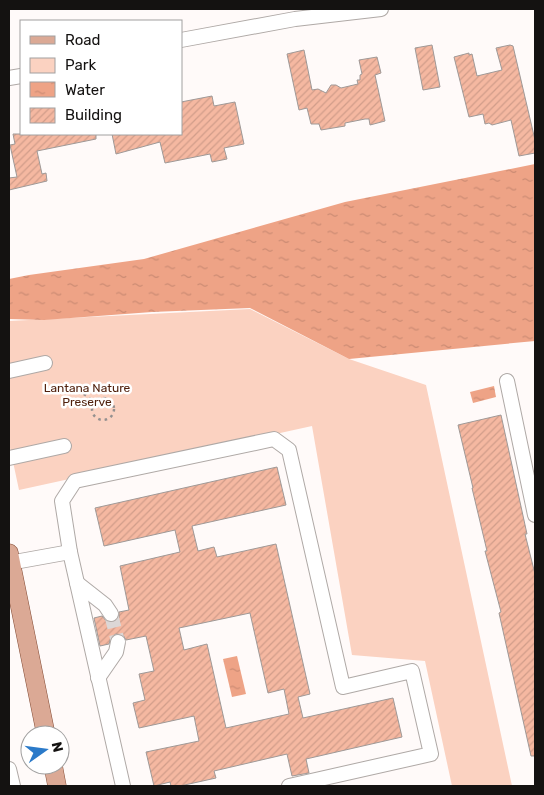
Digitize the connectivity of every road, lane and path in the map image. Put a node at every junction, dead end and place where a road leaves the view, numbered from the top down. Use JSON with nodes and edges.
{"nodes":[{"id":1,"x":381,"y":9,"type":"edge"},
{"id":2,"x":182,"y":40,"type":"edge"},
{"id":3,"x":45,"y":363,"type":"dead end"},
{"id":4,"x":9,"y":371,"type":"edge"},
{"id":5,"x":507,"y":381,"type":"dead end"},
{"id":6,"x":52,"y":393,"type":"dead end"},
{"id":7,"x":94,"y":403,"type":"junction"},
{"id":8,"x":64,"y":446,"type":"dead end"},
{"id":9,"x":9,"y":458,"type":"edge"},
{"id":10,"x":535,"y":515,"type":"edge"},
{"id":11,"x":70,"y":552,"type":"junction"},
{"id":12,"x":9,"y":560,"type":"edge"},
{"id":13,"x":77,"y":583,"type":"junction"},
{"id":14,"x":111,"y":614,"type":"tunnel mouth"},
{"id":15,"x":118,"y":642,"type":"tunnel mouth"},
{"id":16,"x":98,"y":678,"type":"junction"},
{"id":17,"x":44,"y":725,"type":"edge"},
{"id":18,"x":9,"y":769,"type":"edge"},
{"id":19,"x":13,"y":786,"type":"edge"},
{"id":20,"x":123,"y":786,"type":"edge"},
{"id":21,"x":290,"y":786,"type":"edge"}],
"edges":[{"from":1,"to":2,"type":"street"},
{"from":3,"to":4,"type":"street"},
{"from":5,"to":10,"type":"street"},
{"from":6,"to":7,"type":"path"},
{"from":7,"to":7,"type":"path"},
{"from":8,"to":9,"type":"street"},
{"from":11,"to":12,"type":"street"},
{"from":11,"to":13,"type":"street"},
{"from":11,"to":21,"type":"street"},
{"from":12,"to":17,"type":"main road"},
{"from":13,"to":14,"type":"street"},
{"from":13,"to":16,"type":"street"},
{"from":15,"to":16,"type":"street"},
{"from":16,"to":20,"type":"street"},
{"from":18,"to":19,"type":"street"}]}
